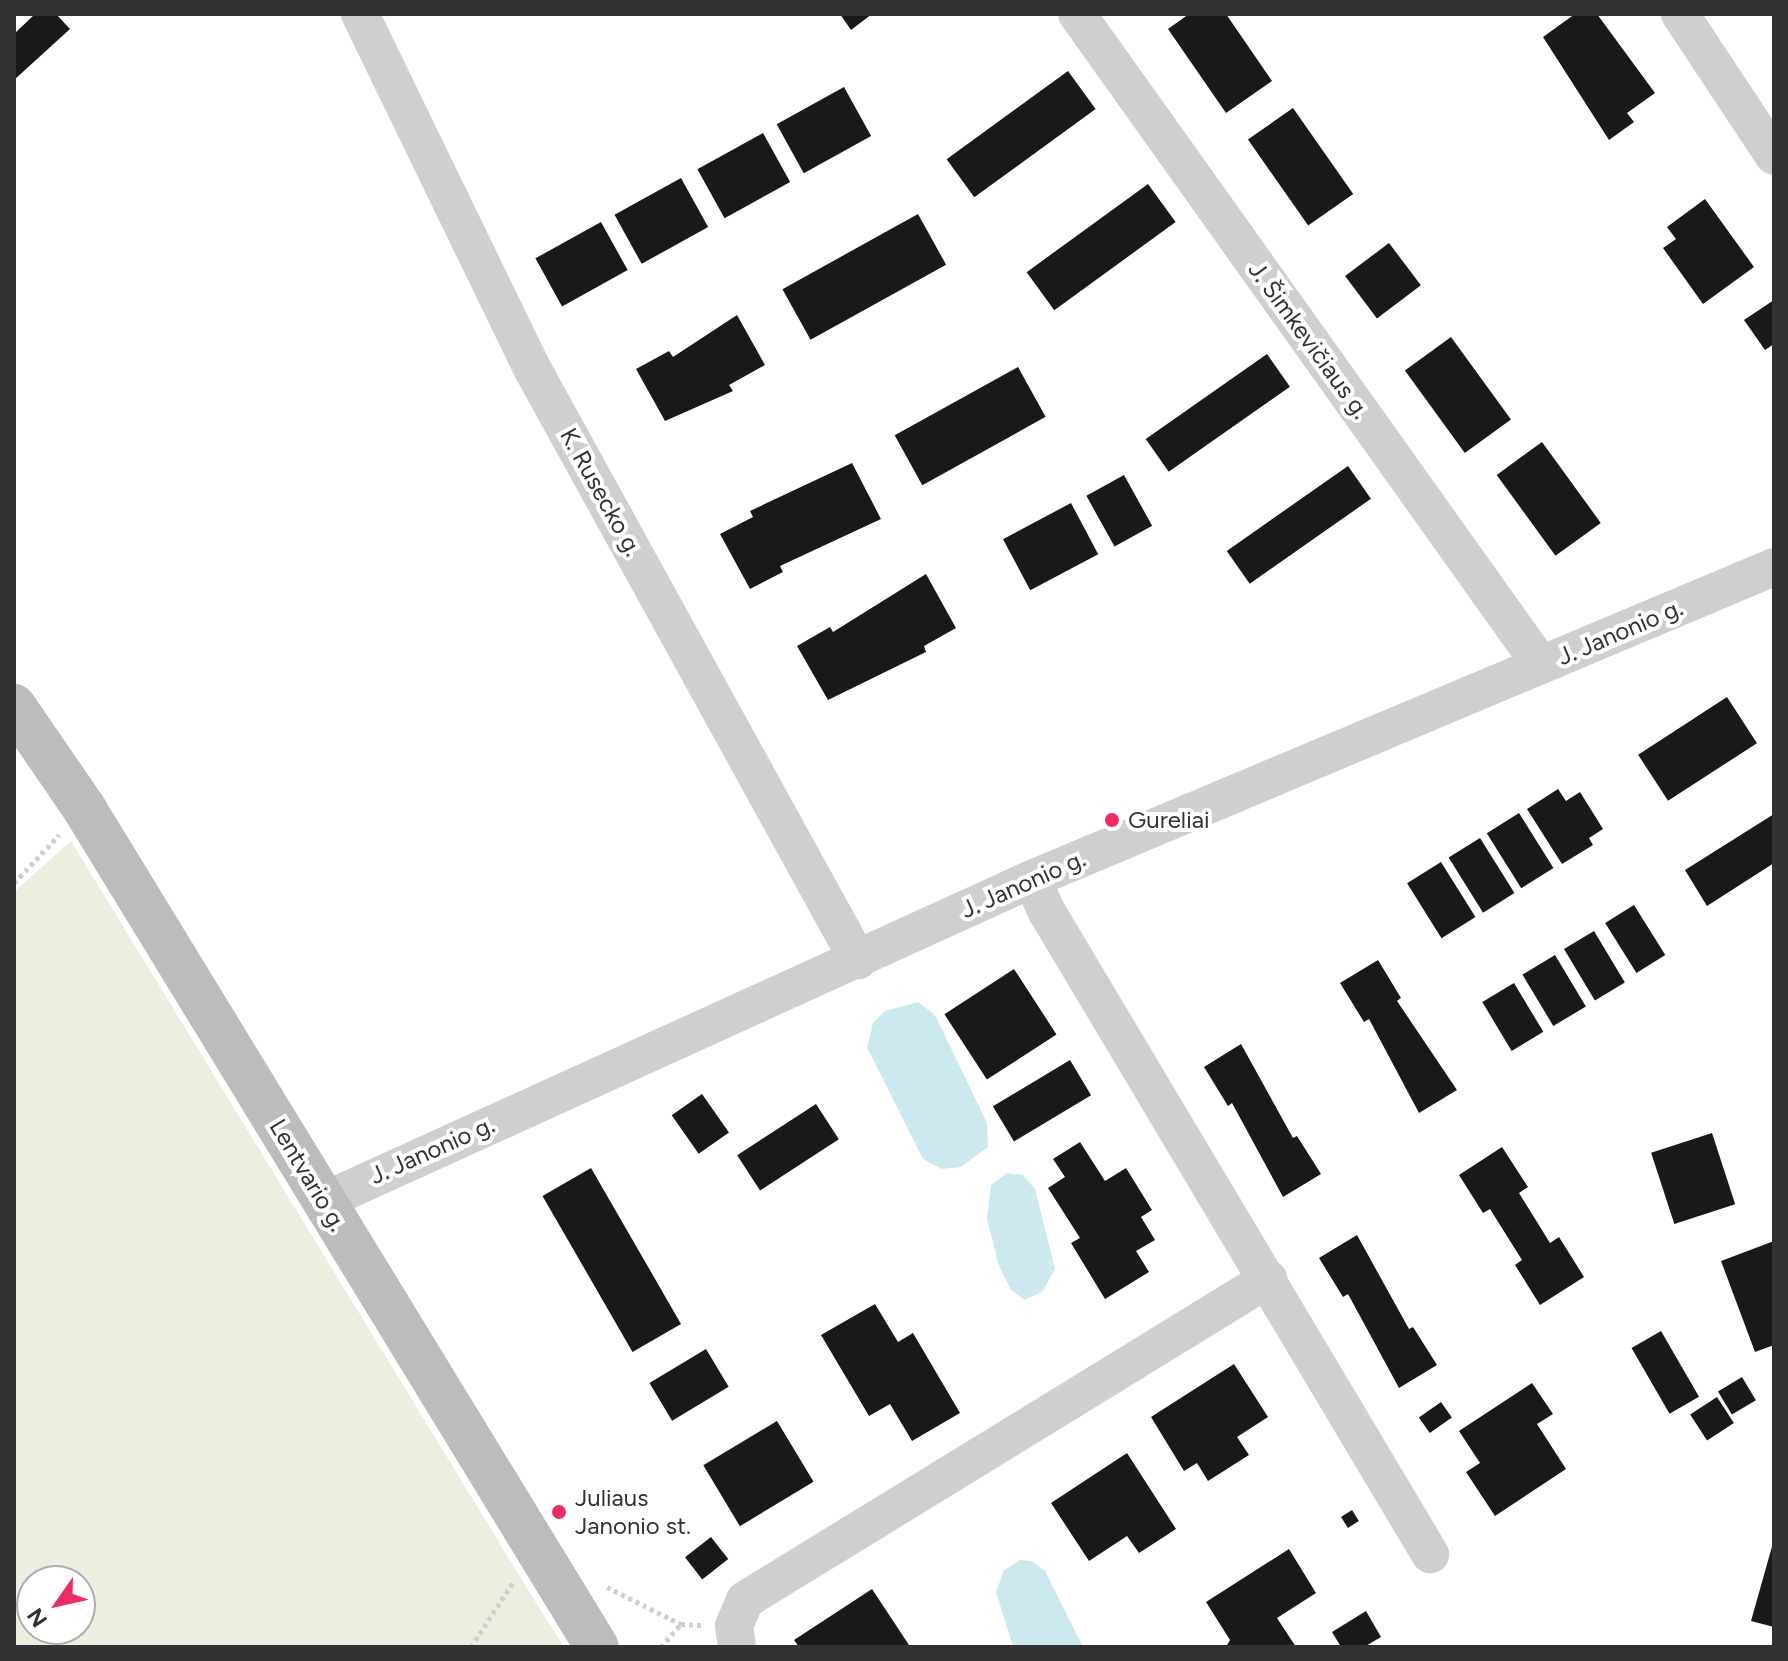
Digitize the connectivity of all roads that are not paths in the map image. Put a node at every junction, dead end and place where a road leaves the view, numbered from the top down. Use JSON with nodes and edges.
{"nodes":[{"id":1,"x":360,"y":14,"type":"edge"},
{"id":2,"x":1077,"y":14,"type":"edge"},
{"id":3,"x":1680,"y":14,"type":"edge"},
{"id":4,"x":1774,"y":156,"type":"edge"},
{"id":5,"x":1774,"y":567,"type":"edge"},
{"id":6,"x":1541,"y":665,"type":"junction"},
{"id":7,"x":14,"y":706,"type":"edge"},
{"id":8,"x":1032,"y":879,"type":"junction"},
{"id":9,"x":858,"y":960,"type":"junction"},
{"id":10,"x":324,"y":1201,"type":"junction"},
{"id":11,"x":1268,"y":1279,"type":"junction"},
{"id":12,"x":1430,"y":1554,"type":"dead end"},
{"id":13,"x":736,"y":1637,"type":"edge"},
{"id":14,"x":597,"y":1647,"type":"edge"}],
"edges":[{"from":1,"to":9,"type":"street","name":"K. Rusecko g."},
{"from":2,"to":6,"type":"street","name":"J. Šimkevičiaus g."},
{"from":3,"to":4,"type":"street"},
{"from":5,"to":6,"type":"street","name":"J. Janonio g."},
{"from":6,"to":8,"type":"street","name":"J. Janonio g."},
{"from":7,"to":10,"type":"main road","name":"Lentvario g."},
{"from":8,"to":9,"type":"street","name":"J. Janonio g."},
{"from":8,"to":11,"type":"street"},
{"from":9,"to":10,"type":"street","name":"J. Janonio g."},
{"from":10,"to":14,"type":"main road","name":"Lentvario g."},
{"from":11,"to":12,"type":"street"},
{"from":11,"to":13,"type":"street"}]}
